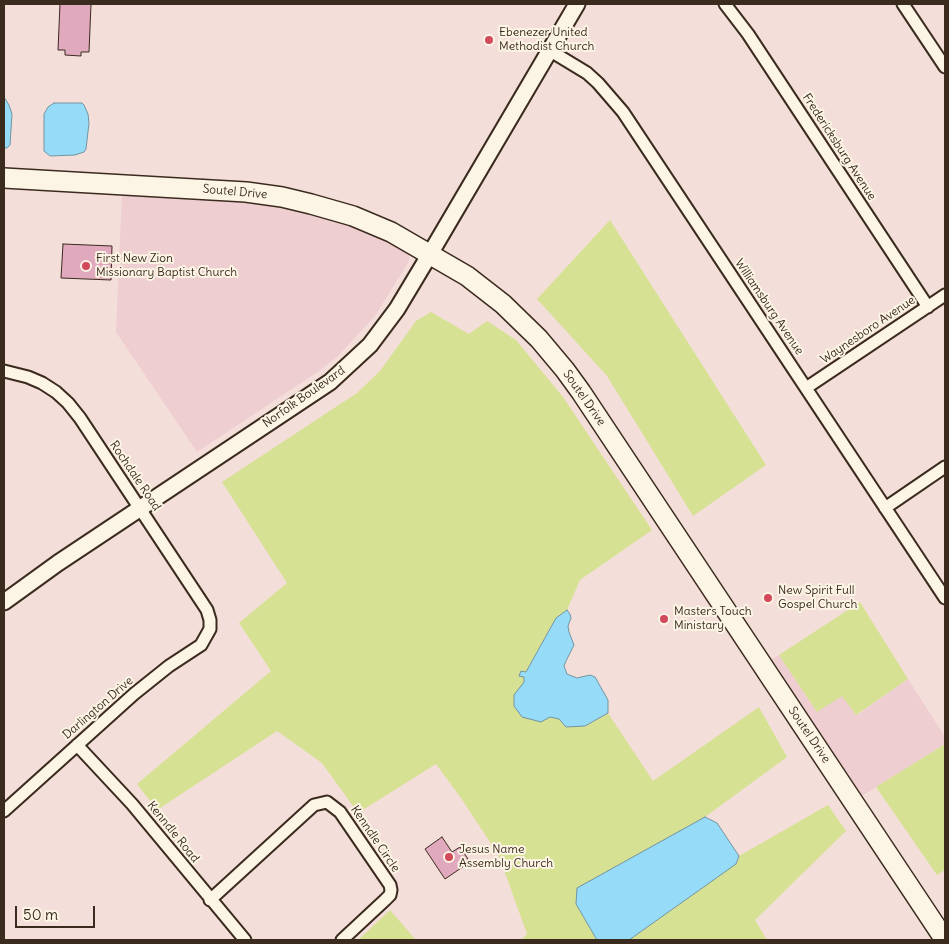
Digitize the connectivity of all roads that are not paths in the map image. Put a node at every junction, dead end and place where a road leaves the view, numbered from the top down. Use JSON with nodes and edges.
{"nodes":[{"id":1,"x":577,"y":4,"type":"edge"},
{"id":2,"x":725,"y":4,"type":"edge"},
{"id":3,"x":903,"y":4,"type":"edge"},
{"id":4,"x":550,"y":50,"type":"junction"},
{"id":5,"x":945,"y":67,"type":"edge"},
{"id":6,"x":4,"y":178,"type":"edge"},
{"id":7,"x":430,"y":254,"type":"junction"},
{"id":8,"x":945,"y":295,"type":"edge"},
{"id":9,"x":928,"y":307,"type":"junction"},
{"id":10,"x":4,"y":371,"type":"edge"},
{"id":11,"x":806,"y":388,"type":"junction"},
{"id":12,"x":945,"y":467,"type":"edge"},
{"id":13,"x":885,"y":508,"type":"junction"},
{"id":14,"x":140,"y":509,"type":"junction"},
{"id":15,"x":945,"y":598,"type":"edge"},
{"id":16,"x":4,"y":601,"type":"edge"},
{"id":17,"x":210,"y":629,"type":"joint"},
{"id":18,"x":77,"y":745,"type":"junction"},
{"id":19,"x":4,"y":811,"type":"edge"},
{"id":20,"x":210,"y":900,"type":"junction"},
{"id":21,"x":942,"y":939,"type":"edge"},
{"id":22,"x":245,"y":940,"type":"edge"},
{"id":23,"x":342,"y":940,"type":"edge"}],
"edges":[{"from":1,"to":4,"type":"street","name":"Norfolk Boulevard"},
{"from":2,"to":9,"type":"street","name":"Fredericksburg Avenue"},
{"from":3,"to":5,"type":"street"},
{"from":4,"to":7,"type":"street","name":"Norfolk Boulevard"},
{"from":4,"to":11,"type":"street","name":"Williamsburg Avenue"},
{"from":6,"to":7,"type":"main road","name":"Soutel Drive"},
{"from":7,"to":14,"type":"street","name":"Norfolk Boulevard"},
{"from":7,"to":21,"type":"main road","name":"Soutel Drive"},
{"from":8,"to":9,"type":"street","name":"Waynesboro Avenue"},
{"from":9,"to":11,"type":"street","name":"Waynesboro Avenue"},
{"from":10,"to":14,"type":"street","name":"Rochdale Road"},
{"from":11,"to":13,"type":"street","name":"Williamsburg Avenue"},
{"from":12,"to":13,"type":"street"},
{"from":13,"to":15,"type":"street","name":"Williamsburg Avenue"},
{"from":14,"to":16,"type":"street","name":"Norfolk Boulevard"},
{"from":14,"to":17,"type":"street","name":"Rochdale Road"},
{"from":17,"to":18,"type":"street","name":"Darlington Drive"},
{"from":18,"to":19,"type":"street","name":"Darlington Drive"},
{"from":18,"to":20,"type":"street","name":"Kenndle Road"},
{"from":20,"to":22,"type":"street","name":"Kenndle Road"},
{"from":20,"to":23,"type":"street","name":"Kenndle Circle"}]}
